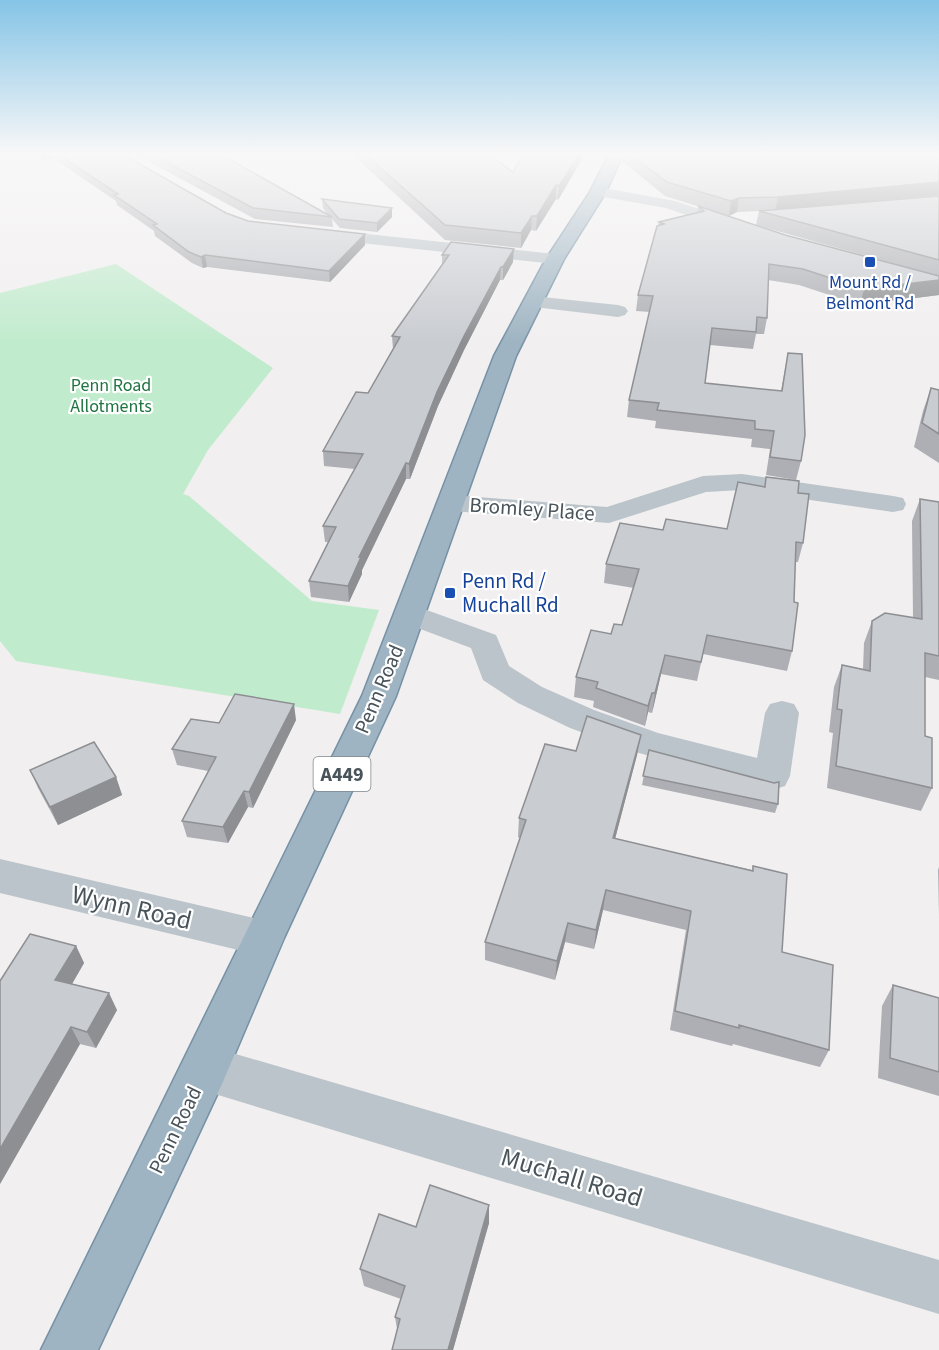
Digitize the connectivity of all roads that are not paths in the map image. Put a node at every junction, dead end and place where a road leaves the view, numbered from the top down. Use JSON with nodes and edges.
{"nodes":[{"id":1,"x":582,"y":217,"type":"edge"},
{"id":2,"x":707,"y":217,"type":"edge"},
{"id":3,"x":753,"y":225,"type":"edge"},
{"id":4,"x":301,"y":232,"type":"edge"},
{"id":5,"x":555,"y":259,"type":"junction"},
{"id":6,"x":533,"y":302,"type":"junction"},
{"id":7,"x":618,"y":311,"type":"dead end"},
{"id":8,"x":452,"y":503,"type":"junction"},
{"id":9,"x":893,"y":504,"type":"dead end"},
{"id":10,"x":410,"y":614,"type":"junction"},
{"id":11,"x":782,"y":712,"type":"dead end"},
{"id":12,"x":0,"y":876,"type":"edge"},
{"id":13,"x":263,"y":938,"type":"junction"},
{"id":14,"x":205,"y":1068,"type":"junction"},
{"id":15,"x":939,"y":1287,"type":"edge"},
{"id":16,"x":69,"y":1350,"type":"edge"}],
"edges":[{"from":1,"to":5,"type":"highway","name":"Penn Road","number":"A449"},
{"from":2,"to":3,"type":"street"},
{"from":4,"to":5,"type":"street"},
{"from":5,"to":6,"type":"highway","name":"Penn Road","number":"A449"},
{"from":6,"to":7,"type":"street"},
{"from":6,"to":8,"type":"highway","name":"Penn Road","number":"A449"},
{"from":8,"to":9,"type":"street","name":"Bromley Place"},
{"from":8,"to":10,"type":"highway","name":"Penn Road","number":"A449"},
{"from":10,"to":11,"type":"street"},
{"from":10,"to":13,"type":"highway","name":"Penn Road","number":"A449"},
{"from":12,"to":13,"type":"street","name":"Wynn Road"},
{"from":13,"to":14,"type":"highway","name":"Penn Road","number":"A449"},
{"from":14,"to":15,"type":"street","name":"Muchall Road"},
{"from":14,"to":16,"type":"highway","name":"Penn Road","number":"A449"}]}
